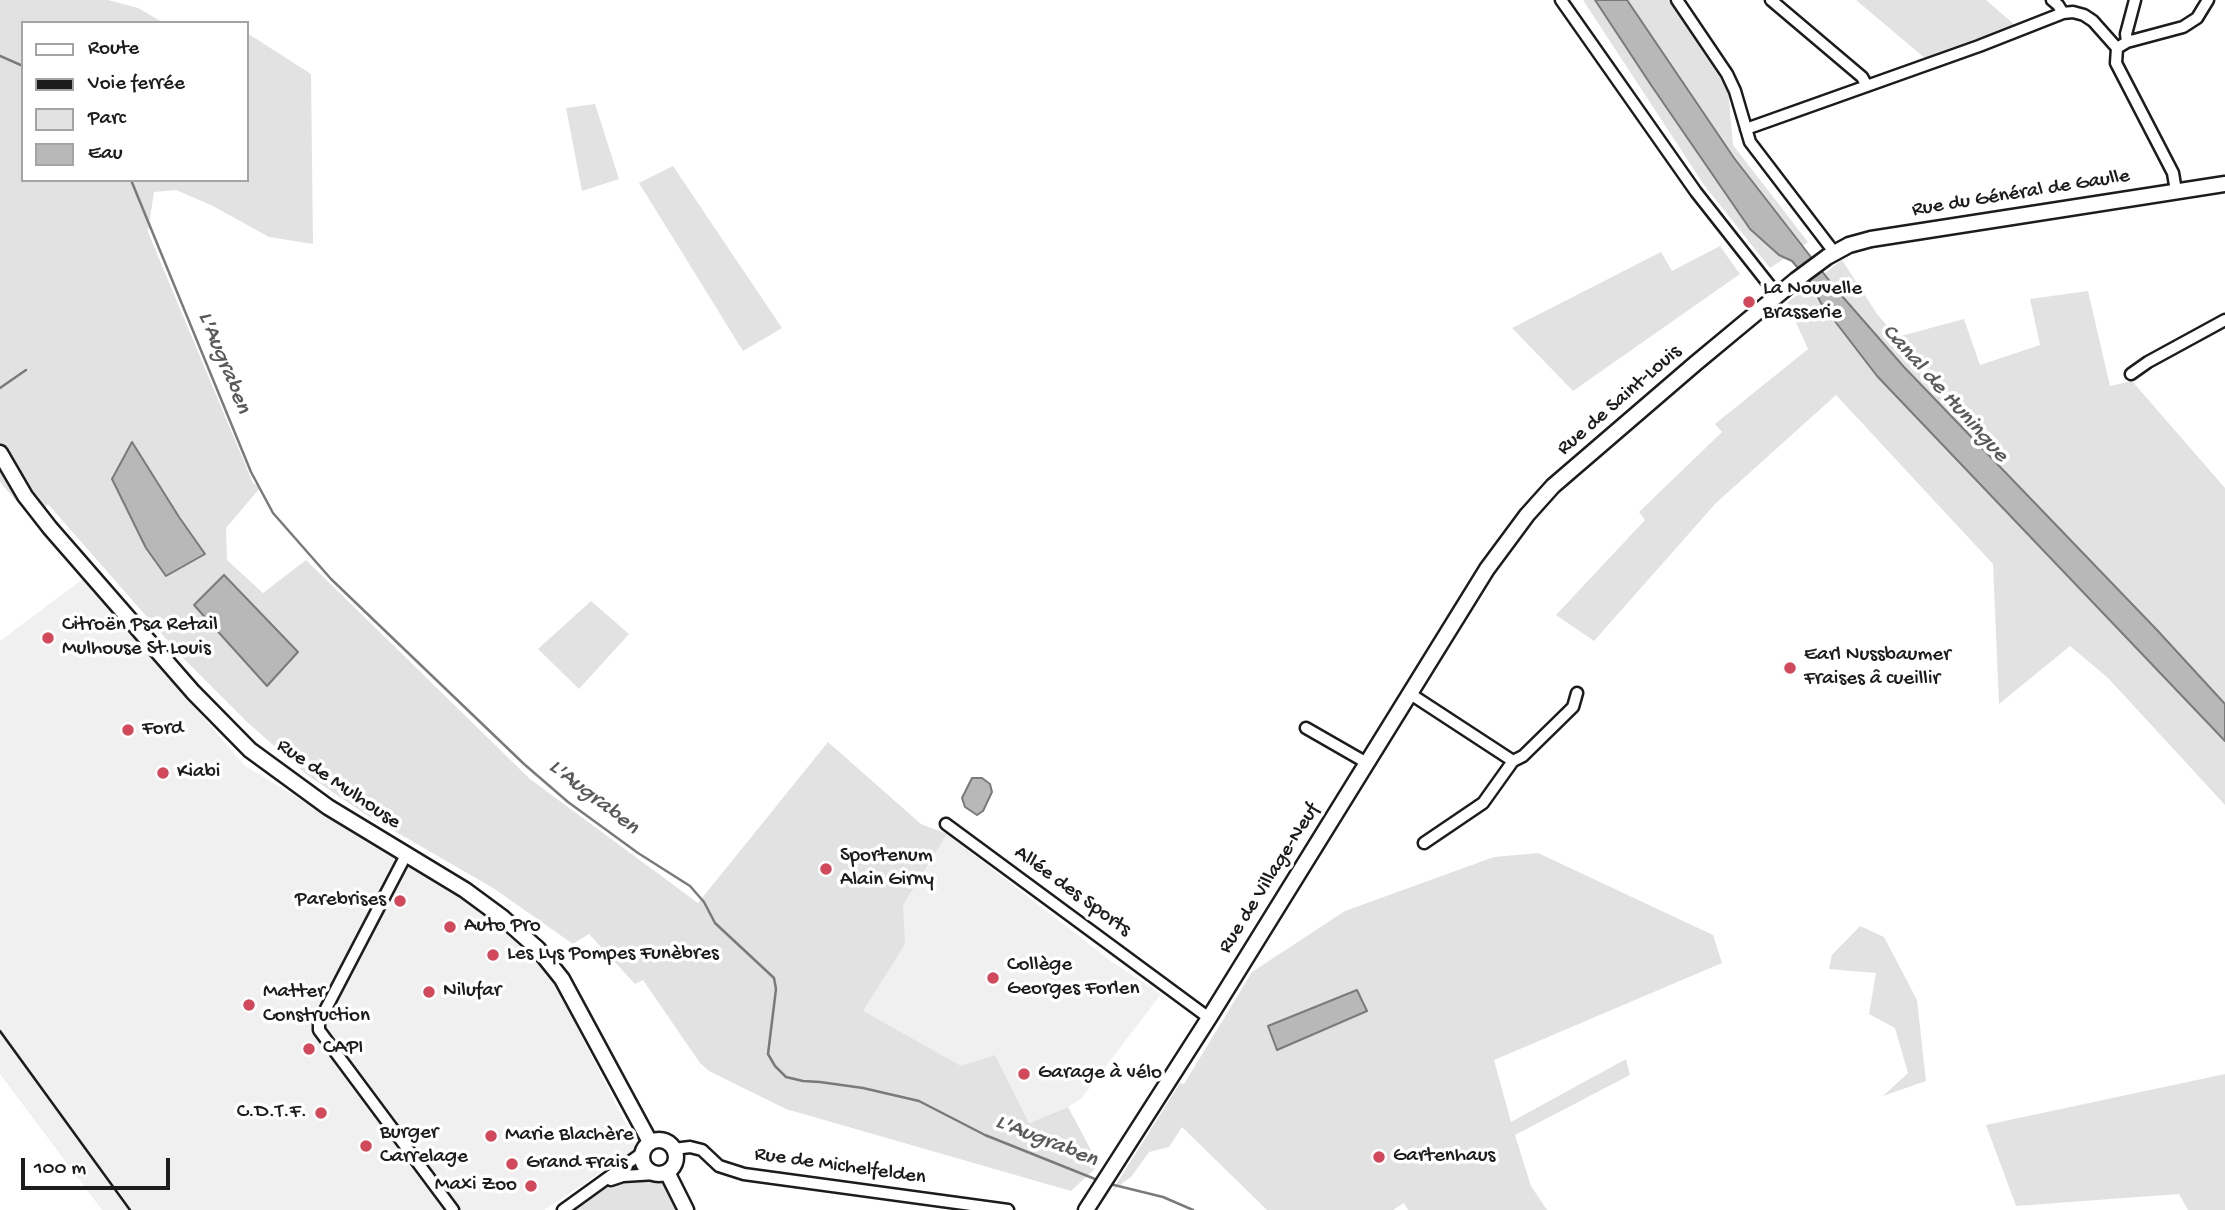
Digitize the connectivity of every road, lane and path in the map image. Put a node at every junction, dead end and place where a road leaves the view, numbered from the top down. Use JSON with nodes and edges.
{"nodes":[{"id":1,"x":1561,"y":0,"type":"edge"},
{"id":2,"x":1677,"y":0,"type":"edge"},
{"id":3,"x":1771,"y":0,"type":"edge"},
{"id":4,"x":2052,"y":0,"type":"edge"},
{"id":5,"x":2136,"y":0,"type":"edge"},
{"id":6,"x":2208,"y":0,"type":"edge"},
{"id":7,"x":2063,"y":13,"type":"junction"},
{"id":8,"x":2127,"y":43,"type":"junction"},
{"id":9,"x":2117,"y":48,"type":"junction"},
{"id":10,"x":1867,"y":86,"type":"junction"},
{"id":11,"x":1746,"y":130,"type":"junction"},
{"id":12,"x":2225,"y":184,"type":"edge"},
{"id":13,"x":2176,"y":191,"type":"junction"},
{"id":14,"x":1830,"y":254,"type":"junction"},
{"id":15,"x":1796,"y":280,"type":"joint"},
{"id":16,"x":1778,"y":296,"type":"junction"},
{"id":17,"x":2225,"y":320,"type":"edge"},
{"id":18,"x":2131,"y":374,"type":"dead end"},
{"id":19,"x":0,"y":453,"type":"edge"},
{"id":20,"x":1487,"y":569,"type":"joint"},
{"id":21,"x":1409,"y":693,"type":"junction"},
{"id":22,"x":1577,"y":693,"type":"dead end"},
{"id":23,"x":1306,"y":728,"type":"dead end"},
{"id":24,"x":1513,"y":761,"type":"junction"},
{"id":25,"x":1367,"y":762,"type":"junction"},
{"id":26,"x":946,"y":824,"type":"dead end"},
{"id":27,"x":1424,"y":843,"type":"dead end"},
{"id":28,"x":406,"y":855,"type":"junction"},
{"id":29,"x":1209,"y":1018,"type":"junction"},
{"id":30,"x":646,"y":1148,"type":"junction"},
{"id":31,"x":674,"y":1149,"type":"junction"},
{"id":32,"x":661,"y":1173,"type":"junction"},
{"id":33,"x":601,"y":1184,"type":"junction"},
{"id":34,"x":453,"y":1210,"type":"edge"},
{"id":35,"x":563,"y":1210,"type":"edge"},
{"id":36,"x":686,"y":1210,"type":"edge"},
{"id":37,"x":1008,"y":1210,"type":"edge"},
{"id":38,"x":1086,"y":1210,"type":"edge"}],
"edges":[{"from":1,"to":16,"type":"street"},
{"from":2,"to":11,"type":"street"},
{"from":3,"to":10,"type":"street"},
{"from":4,"to":7,"type":"street"},
{"from":5,"to":8,"type":"street"},
{"from":6,"to":8,"type":"street"},
{"from":7,"to":9,"type":"street"},
{"from":7,"to":10,"type":"street"},
{"from":8,"to":9,"type":"street"},
{"from":9,"to":13,"type":"street"},
{"from":10,"to":11,"type":"street"},
{"from":11,"to":14,"type":"street"},
{"from":12,"to":13,"type":"street","name":"Rue du Général de Gaulle"},
{"from":13,"to":14,"type":"street","name":"Rue du Général de Gaulle"},
{"from":14,"to":15,"type":"street","name":"Rue du Général de Gaulle"},
{"from":15,"to":16,"type":"street","name":"Rue de Saint-Louis"},
{"from":16,"to":20,"type":"street","name":"Rue de Saint-Louis"},
{"from":17,"to":18,"type":"street"},
{"from":19,"to":28,"type":"street","name":"Rue de Mulhouse"},
{"from":20,"to":21,"type":"street","name":"Rue de Village-Neuf"},
{"from":21,"to":24,"type":"street"},
{"from":21,"to":25,"type":"street","name":"Rue de Village-Neuf"},
{"from":22,"to":24,"type":"street"},
{"from":23,"to":25,"type":"street"},
{"from":24,"to":27,"type":"street"},
{"from":25,"to":29,"type":"street","name":"Rue de Village-Neuf"},
{"from":26,"to":29,"type":"street","name":"Allée des Sports"},
{"from":28,"to":30,"type":"street","name":"Rue de Mulhouse"},
{"from":28,"to":34,"type":"street"},
{"from":29,"to":38,"type":"street","name":"Rue de Village-Neuf"},
{"from":30,"to":31,"type":"street"},
{"from":30,"to":32,"type":"street"},
{"from":30,"to":33,"type":"street"},
{"from":31,"to":32,"type":"street"},
{"from":31,"to":37,"type":"street","name":"Rue de Michelfelden"},
{"from":32,"to":33,"type":"street"},
{"from":32,"to":36,"type":"street"},
{"from":33,"to":35,"type":"street"}]}
